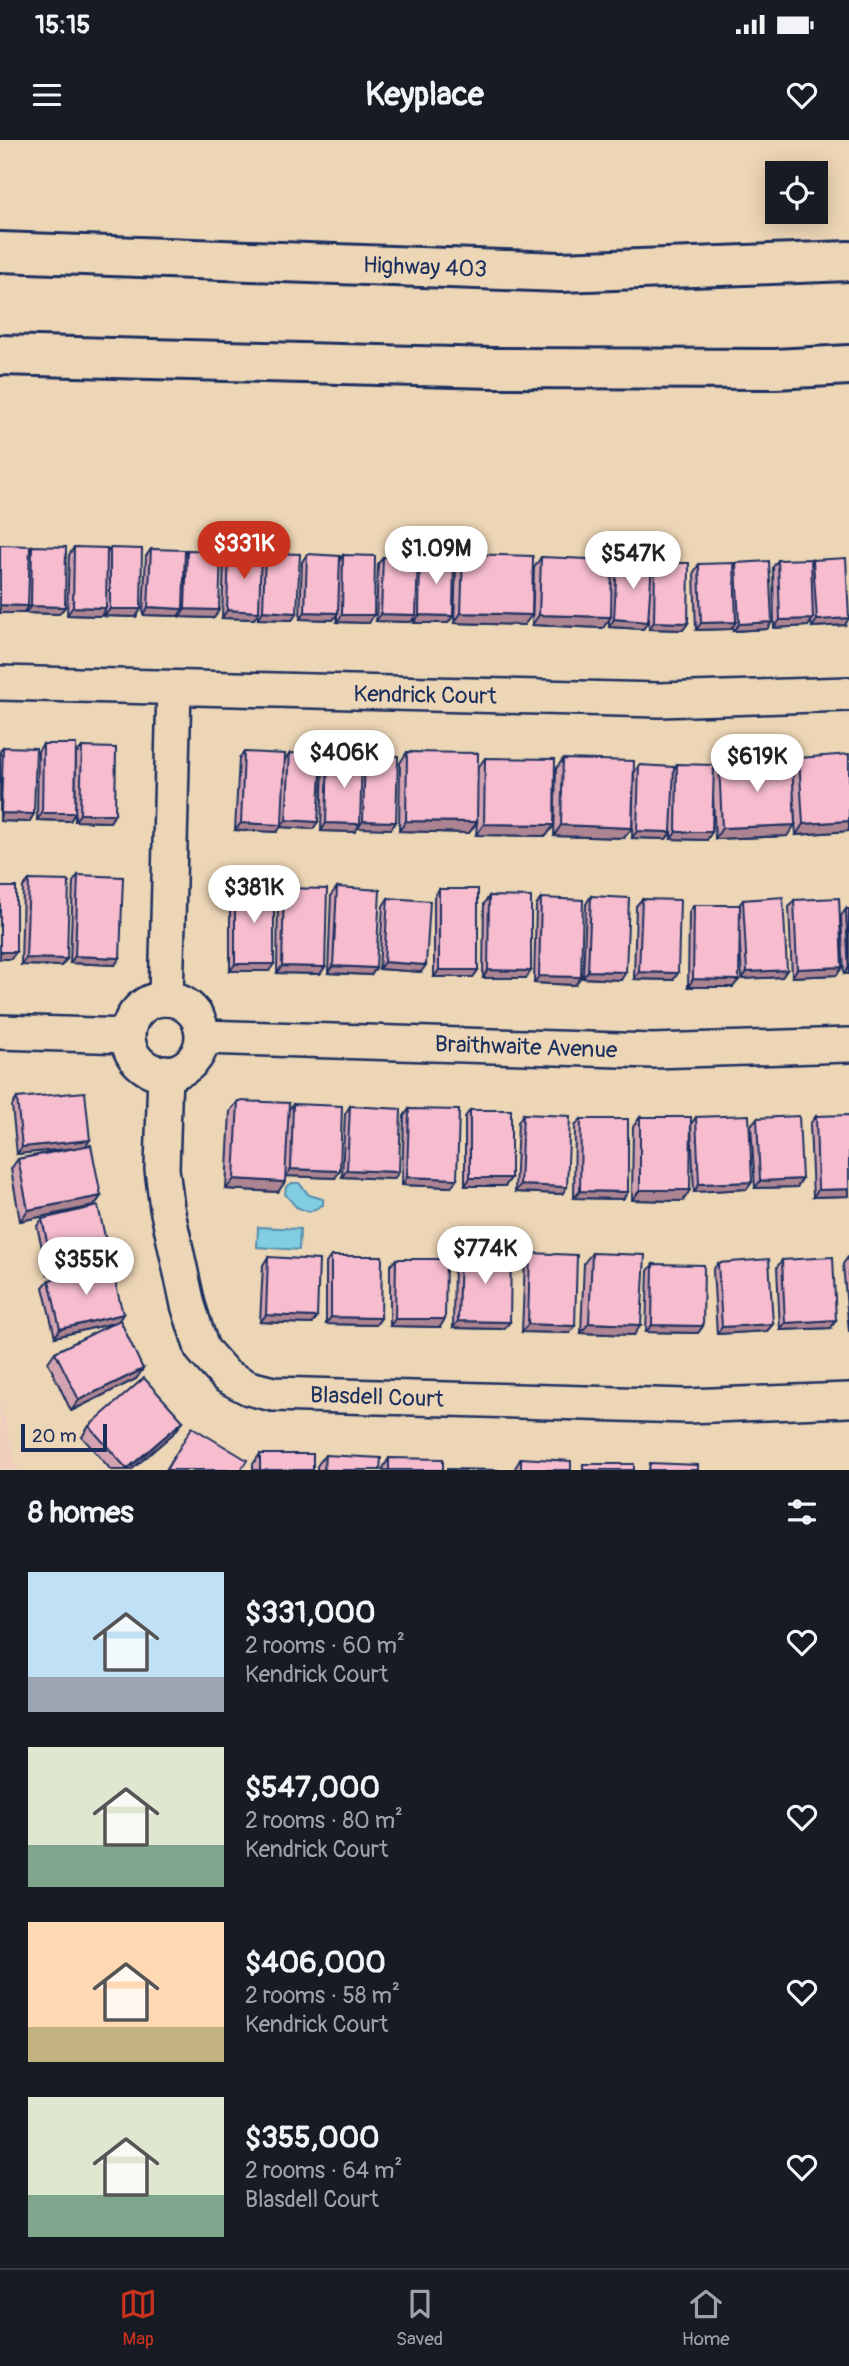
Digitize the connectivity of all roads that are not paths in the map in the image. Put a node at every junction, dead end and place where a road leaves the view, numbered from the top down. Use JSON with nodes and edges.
{"nodes":[{"id":1,"x":0,"y":252,"type":"edge"},
{"id":2,"x":849,"y":261,"type":"edge"},
{"id":3,"x":0,"y":355,"type":"edge"},
{"id":4,"x":849,"y":366,"type":"edge"},
{"id":5,"x":0,"y":683,"type":"edge"},
{"id":6,"x":174,"y":688,"type":"junction"},
{"id":7,"x":849,"y":694,"type":"edge"},
{"id":8,"x":166,"y":999,"type":"junction"},
{"id":9,"x":0,"y":1032,"type":"edge"},
{"id":10,"x":127,"y":1036,"type":"junction"},
{"id":11,"x":202,"y":1037,"type":"junction"},
{"id":12,"x":849,"y":1045,"type":"edge"},
{"id":13,"x":165,"y":1072,"type":"junction"},
{"id":14,"x":849,"y":1400,"type":"edge"}],
"edges":[{"from":1,"to":2,"type":"highway","name":"Highway 403"},
{"from":3,"to":4,"type":"highway"},
{"from":5,"to":6,"type":"street","name":"Kendrick Court"},
{"from":6,"to":7,"type":"street","name":"Kendrick Court"},
{"from":6,"to":8,"type":"street"},
{"from":8,"to":10,"type":"street"},
{"from":8,"to":11,"type":"street"},
{"from":9,"to":10,"type":"street"},
{"from":10,"to":13,"type":"street"},
{"from":11,"to":12,"type":"street","name":"Braithwaite Avenue"},
{"from":11,"to":13,"type":"street"},
{"from":13,"to":14,"type":"street","name":"Blasdell Court"}]}
